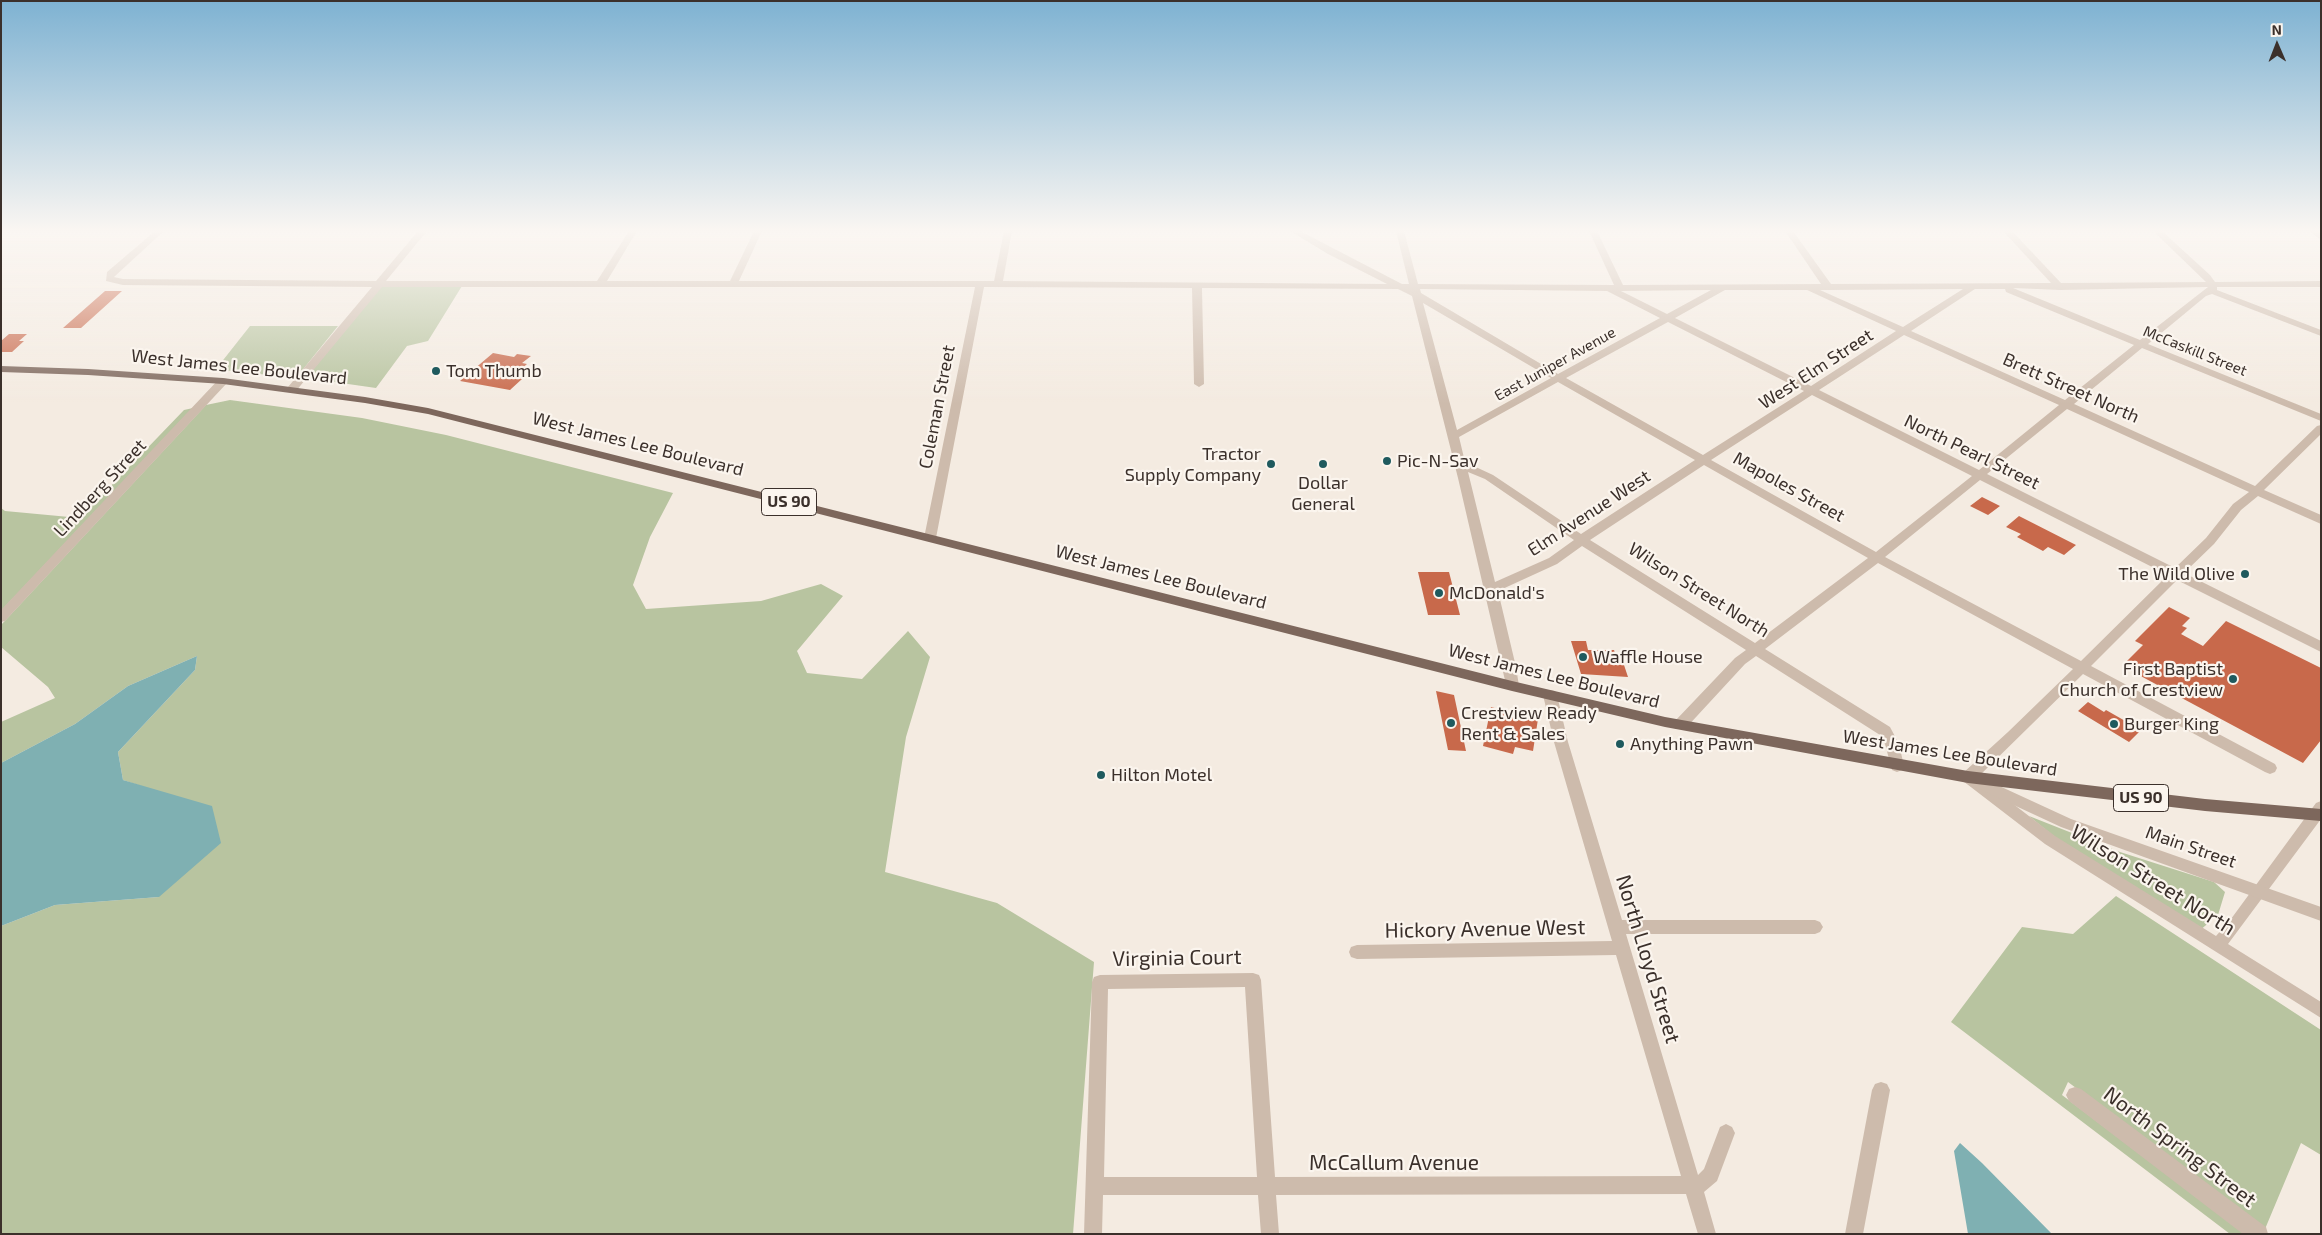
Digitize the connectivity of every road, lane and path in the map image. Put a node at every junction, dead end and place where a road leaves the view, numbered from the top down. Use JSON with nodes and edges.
{"nodes":[{"id":1,"x":374,"y":289,"type":"edge"},
{"id":2,"x":979,"y":289,"type":"edge"},
{"id":3,"x":1197,"y":289,"type":"edge"},
{"id":4,"x":1407,"y":289,"type":"edge"},
{"id":5,"x":1567,"y":289,"type":"edge"},
{"id":6,"x":1609,"y":289,"type":"edge"},
{"id":7,"x":1723,"y":289,"type":"edge"},
{"id":8,"x":1808,"y":289,"type":"edge"},
{"id":9,"x":1969,"y":289,"type":"edge"},
{"id":10,"x":2007,"y":289,"type":"edge"},
{"id":11,"x":2211,"y":289,"type":"edge"},
{"id":12,"x":2214,"y":289,"type":"edge"},
{"id":13,"x":1416,"y":291,"type":"junction"},
{"id":14,"x":1666,"y":319,"type":"junction"},
{"id":15,"x":1903,"y":331,"type":"junction"},
{"id":16,"x":2321,"y":333,"type":"edge"},
{"id":17,"x":2142,"y":345,"type":"junction"},
{"id":18,"x":1,"y":369,"type":"edge"},
{"id":19,"x":1558,"y":378,"type":"junction"},
{"id":20,"x":223,"y":381,"type":"junction"},
{"id":21,"x":1199,"y":384,"type":"dead end"},
{"id":22,"x":292,"y":389,"type":"junction"},
{"id":23,"x":1812,"y":391,"type":"junction"},
{"id":24,"x":2067,"y":406,"type":"junction"},
{"id":25,"x":2321,"y":418,"type":"edge"},
{"id":26,"x":2321,"y":428,"type":"edge"},
{"id":27,"x":1453,"y":436,"type":"junction"},
{"id":28,"x":1703,"y":460,"type":"junction"},
{"id":29,"x":1460,"y":464,"type":"junction"},
{"id":30,"x":1980,"y":475,"type":"junction"},
{"id":31,"x":2255,"y":491,"type":"junction"},
{"id":32,"x":2321,"y":520,"type":"edge"},
{"id":33,"x":930,"y":538,"type":"junction"},
{"id":34,"x":1583,"y":541,"type":"junction"},
{"id":35,"x":1877,"y":558,"type":"junction"},
{"id":36,"x":2176,"y":574,"type":"junction"},
{"id":37,"x":1490,"y":590,"type":"junction"},
{"id":38,"x":1,"y":618,"type":"edge"},
{"id":39,"x":2321,"y":646,"type":"edge"},
{"id":40,"x":1756,"y":650,"type":"junction"},
{"id":41,"x":2080,"y":669,"type":"junction"},
{"id":42,"x":1512,"y":686,"type":"junction"},
{"id":43,"x":1550,"y":695,"type":"junction"},
{"id":44,"x":1680,"y":725,"type":"junction"},
{"id":45,"x":1897,"y":766,"type":"junction"},
{"id":46,"x":2270,"y":768,"type":"dead end"},
{"id":47,"x":1968,"y":777,"type":"junction"},
{"id":48,"x":2319,"y":812,"type":"edge"},
{"id":49,"x":2259,"y":891,"type":"junction"},
{"id":50,"x":2321,"y":914,"type":"edge"},
{"id":51,"x":1616,"y":927,"type":"junction"},
{"id":52,"x":1815,"y":927,"type":"dead end"},
{"id":53,"x":2217,"y":946,"type":"junction"},
{"id":54,"x":1618,"y":949,"type":"junction"},
{"id":55,"x":1357,"y":952,"type":"dead end"},
{"id":56,"x":2321,"y":1012,"type":"edge"},
{"id":57,"x":1881,"y":1090,"type":"dead end"},
{"id":58,"x":2075,"y":1095,"type":"dead end"},
{"id":59,"x":1726,"y":1133,"type":"dead end"},
{"id":60,"x":1693,"y":1185,"type":"junction"},
{"id":61,"x":1095,"y":1186,"type":"junction"},
{"id":62,"x":1267,"y":1186,"type":"junction"},
{"id":63,"x":1094,"y":1234,"type":"edge"},
{"id":64,"x":1270,"y":1234,"type":"edge"},
{"id":65,"x":1707,"y":1234,"type":"edge"},
{"id":66,"x":1854,"y":1234,"type":"edge"},
{"id":67,"x":2259,"y":1234,"type":"edge"}],
"edges":[{"from":1,"to":22,"type":"street"},
{"from":2,"to":33,"type":"street","name":"Coleman Street"},
{"from":3,"to":21,"type":"street"},
{"from":4,"to":13,"type":"street","name":"Mapoles Street"},
{"from":5,"to":13,"type":"street"},
{"from":6,"to":14,"type":"street","name":"North Pearl Street"},
{"from":7,"to":14,"type":"street","name":"East Juniper Avenue"},
{"from":8,"to":15,"type":"street","name":"Brett Street North"},
{"from":9,"to":15,"type":"street","name":"West Elm Street"},
{"from":10,"to":17,"type":"street","name":"McCaskill Street"},
{"from":11,"to":17,"type":"street"},
{"from":12,"to":16,"type":"street"},
{"from":13,"to":19,"type":"street","name":"Mapoles Street"},
{"from":13,"to":27,"type":"street"},
{"from":14,"to":19,"type":"street","name":"East Juniper Avenue"},
{"from":14,"to":23,"type":"street","name":"North Pearl Street"},
{"from":15,"to":23,"type":"street","name":"West Elm Street"},
{"from":15,"to":24,"type":"street","name":"Brett Street North"},
{"from":17,"to":24,"type":"street"},
{"from":17,"to":25,"type":"street","name":"McCaskill Street"},
{"from":18,"to":20,"type":"main road","name":"West James Lee Boulevard","number":"US 90"},
{"from":19,"to":27,"type":"street","name":"East Juniper Avenue"},
{"from":19,"to":28,"type":"street","name":"Mapoles Street"},
{"from":20,"to":22,"type":"main road","name":"West James Lee Boulevard","number":"US 90"},
{"from":20,"to":38,"type":"street","name":"Lindberg Street"},
{"from":22,"to":33,"type":"main road","name":"West James Lee Boulevard","number":"US 90"},
{"from":23,"to":28,"type":"street","name":"West Elm Street"},
{"from":23,"to":30,"type":"street","name":"North Pearl Street"},
{"from":24,"to":30,"type":"street"},
{"from":24,"to":31,"type":"street","name":"Brett Street North"},
{"from":26,"to":31,"type":"street"},
{"from":27,"to":29,"type":"street"},
{"from":28,"to":34,"type":"street","name":"Elm Avenue West"},
{"from":28,"to":35,"type":"street","name":"Mapoles Street"},
{"from":29,"to":34,"type":"street","name":"Wilson Street North"},
{"from":29,"to":37,"type":"street"},
{"from":30,"to":35,"type":"street"},
{"from":30,"to":36,"type":"street","name":"North Pearl Street"},
{"from":31,"to":32,"type":"street","name":"Brett Street North"},
{"from":31,"to":36,"type":"street"},
{"from":33,"to":42,"type":"main road","name":"West James Lee Boulevard","number":"US 90"},
{"from":34,"to":37,"type":"street","name":"Elm Avenue West"},
{"from":34,"to":40,"type":"street","name":"Wilson Street North"},
{"from":35,"to":40,"type":"street"},
{"from":35,"to":41,"type":"street","name":"Mapoles Street"},
{"from":36,"to":39,"type":"street","name":"North Pearl Street"},
{"from":36,"to":41,"type":"street"},
{"from":37,"to":42,"type":"street"},
{"from":40,"to":44,"type":"street"},
{"from":40,"to":45,"type":"street","name":"Wilson Street North"},
{"from":41,"to":46,"type":"street","name":"Mapoles Street"},
{"from":41,"to":47,"type":"street"},
{"from":42,"to":43,"type":"main road","name":"West James Lee Boulevard","number":"US 90"},
{"from":43,"to":44,"type":"main road","name":"West James Lee Boulevard","number":"US 90"},
{"from":43,"to":51,"type":"street","name":"North Lloyd Street"},
{"from":44,"to":45,"type":"main road","name":"West James Lee Boulevard","number":"US 90"},
{"from":45,"to":47,"type":"main road","name":"West James Lee Boulevard","number":"US 90"},
{"from":47,"to":48,"type":"main road","name":"West James Lee Boulevard","number":"US 90"},
{"from":47,"to":49,"type":"street","name":"Main Street"},
{"from":47,"to":53,"type":"street","name":"Wilson Street North"},
{"from":48,"to":49,"type":"street"},
{"from":49,"to":50,"type":"street","name":"Main Street"},
{"from":49,"to":53,"type":"street"},
{"from":51,"to":52,"type":"street"},
{"from":51,"to":54,"type":"street","name":"North Lloyd Street"},
{"from":53,"to":56,"type":"street","name":"Wilson Street North"},
{"from":54,"to":55,"type":"street","name":"Hickory Avenue West"},
{"from":54,"to":60,"type":"street","name":"North Lloyd Street"},
{"from":57,"to":66,"type":"street"},
{"from":58,"to":67,"type":"street","name":"North Spring Street"},
{"from":59,"to":60,"type":"street"},
{"from":60,"to":62,"type":"street","name":"McCallum Avenue"},
{"from":60,"to":65,"type":"street","name":"North Lloyd Street"},
{"from":61,"to":62,"type":"street","name":"McCallum Avenue"},
{"from":61,"to":62,"type":"street","name":"Virginia Court"},
{"from":61,"to":63,"type":"street","name":"Virginia Court"},
{"from":62,"to":64,"type":"street","name":"Virginia Court"}]}
